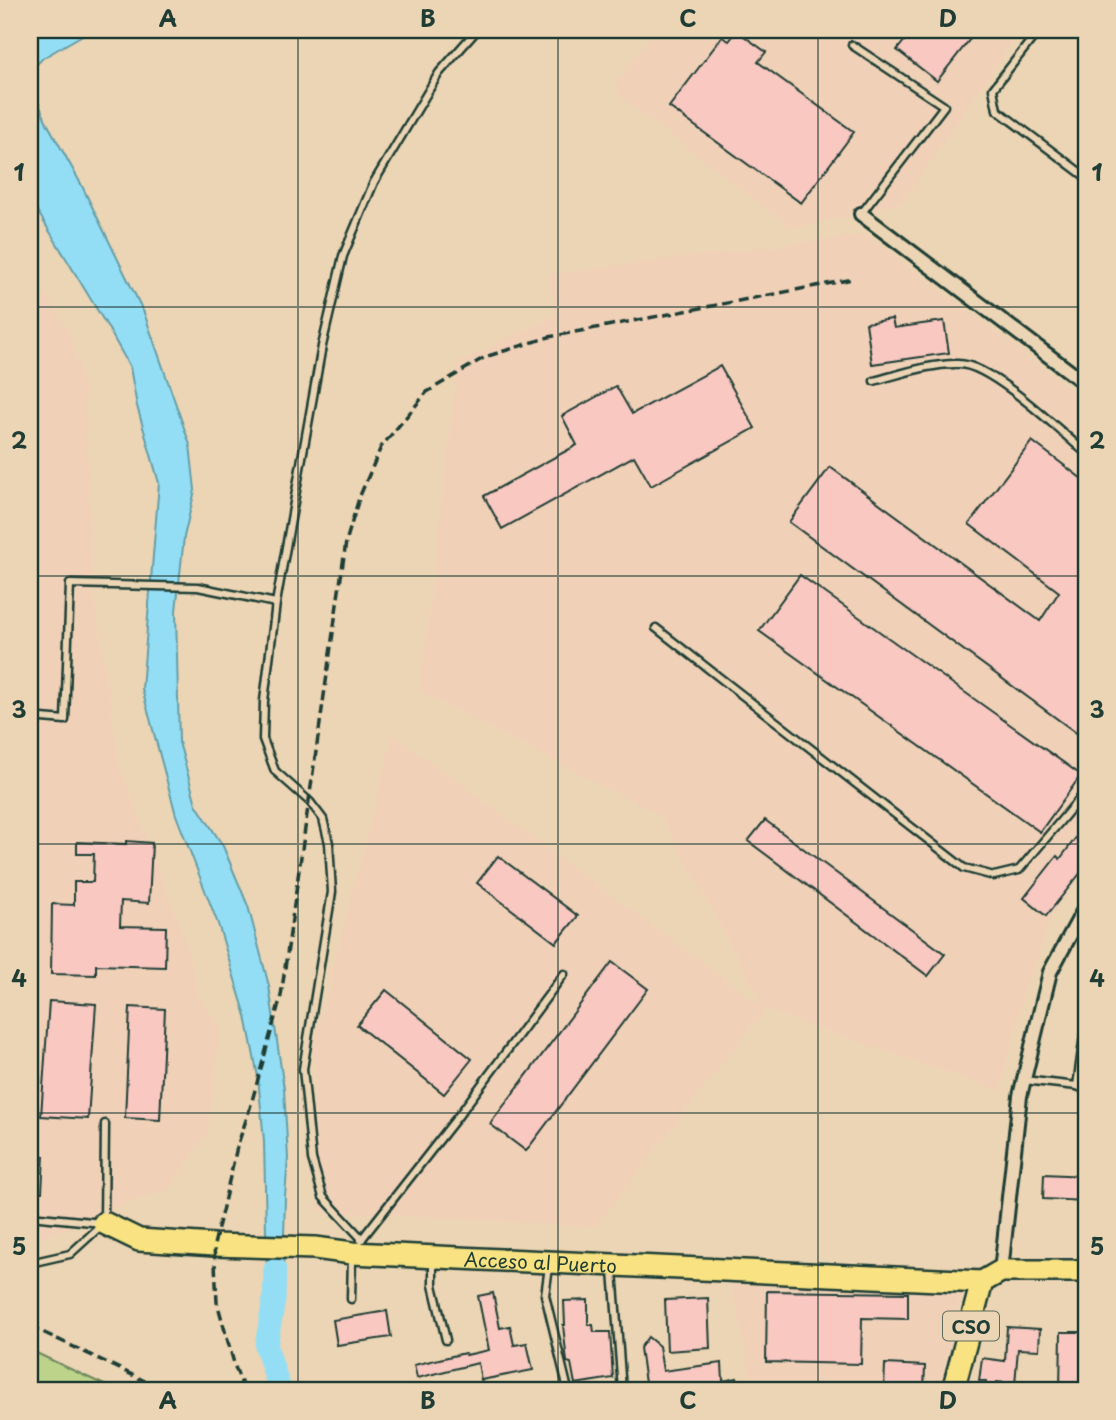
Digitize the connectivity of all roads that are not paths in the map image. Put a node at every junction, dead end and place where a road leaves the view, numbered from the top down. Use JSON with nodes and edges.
{"nodes":[{"id":1,"x":477,"y":30,"type":"edge"},
{"id":2,"x":1039,"y":30,"type":"edge"},
{"id":3,"x":852,"y":45,"type":"dead end"},
{"id":4,"x":1086,"y":177,"type":"edge"},
{"id":5,"x":861,"y":214,"type":"joint"},
{"id":6,"x":874,"y":381,"type":"dead end"},
{"id":7,"x":1086,"y":384,"type":"edge"},
{"id":8,"x":1086,"y":453,"type":"edge"},
{"id":9,"x":276,"y":603,"type":"junction"},
{"id":10,"x":656,"y":628,"type":"dead end"},
{"id":11,"x":30,"y":717,"type":"edge"},
{"id":12,"x":1086,"y":791,"type":"edge"},
{"id":13,"x":1086,"y":906,"type":"edge"},
{"id":14,"x":564,"y":974,"type":"dead end"},
{"id":15,"x":1086,"y":1021,"type":"edge"},
{"id":16,"x":1024,"y":1080,"type":"junction"},
{"id":17,"x":1076,"y":1086,"type":"junction"},
{"id":18,"x":1086,"y":1090,"type":"edge"},
{"id":19,"x":105,"y":1124,"type":"dead end"},
{"id":20,"x":30,"y":1216,"type":"edge"},
{"id":21,"x":104,"y":1223,"type":"junction"},
{"id":22,"x":357,"y":1246,"type":"junction"},
{"id":23,"x":433,"y":1256,"type":"junction"},
{"id":24,"x":549,"y":1262,"type":"junction"},
{"id":25,"x":30,"y":1263,"type":"edge"},
{"id":26,"x":612,"y":1265,"type":"junction"},
{"id":27,"x":1001,"y":1271,"type":"junction"},
{"id":28,"x":1086,"y":1271,"type":"edge"},
{"id":29,"x":982,"y":1282,"type":"junction"},
{"id":30,"x":351,"y":1299,"type":"dead end"},
{"id":31,"x":446,"y":1340,"type":"dead end"},
{"id":32,"x":568,"y":1390,"type":"edge"},
{"id":33,"x":622,"y":1390,"type":"edge"},
{"id":34,"x":953,"y":1390,"type":"edge"}],
"edges":[{"from":1,"to":9,"type":"lane"},
{"from":2,"to":4,"type":"lane"},
{"from":3,"to":5,"type":"lane"},
{"from":5,"to":7,"type":"street"},
{"from":6,"to":8,"type":"lane"},
{"from":9,"to":11,"type":"lane"},
{"from":9,"to":22,"type":"lane"},
{"from":10,"to":12,"type":"lane"},
{"from":13,"to":16,"type":"street"},
{"from":14,"to":22,"type":"lane"},
{"from":15,"to":17,"type":"lane"},
{"from":16,"to":17,"type":"lane"},
{"from":16,"to":27,"type":"street"},
{"from":17,"to":18,"type":"lane"},
{"from":19,"to":21,"type":"lane"},
{"from":20,"to":21,"type":"lane"},
{"from":21,"to":22,"type":"main road","name":"Acceso al Puerto"},
{"from":21,"to":25,"type":"lane"},
{"from":22,"to":23,"type":"main road","name":"Acceso al Puerto"},
{"from":22,"to":30,"type":"lane"},
{"from":23,"to":24,"type":"main road","name":"Acceso al Puerto"},
{"from":23,"to":31,"type":"lane"},
{"from":24,"to":26,"type":"main road","name":"Acceso al Puerto"},
{"from":24,"to":32,"type":"lane"},
{"from":26,"to":29,"type":"main road","name":"Acceso al Puerto"},
{"from":26,"to":33,"type":"lane"},
{"from":27,"to":28,"type":"main road"},
{"from":27,"to":29,"type":"main road"},
{"from":29,"to":34,"type":"main road","number":"CSO"}]}
